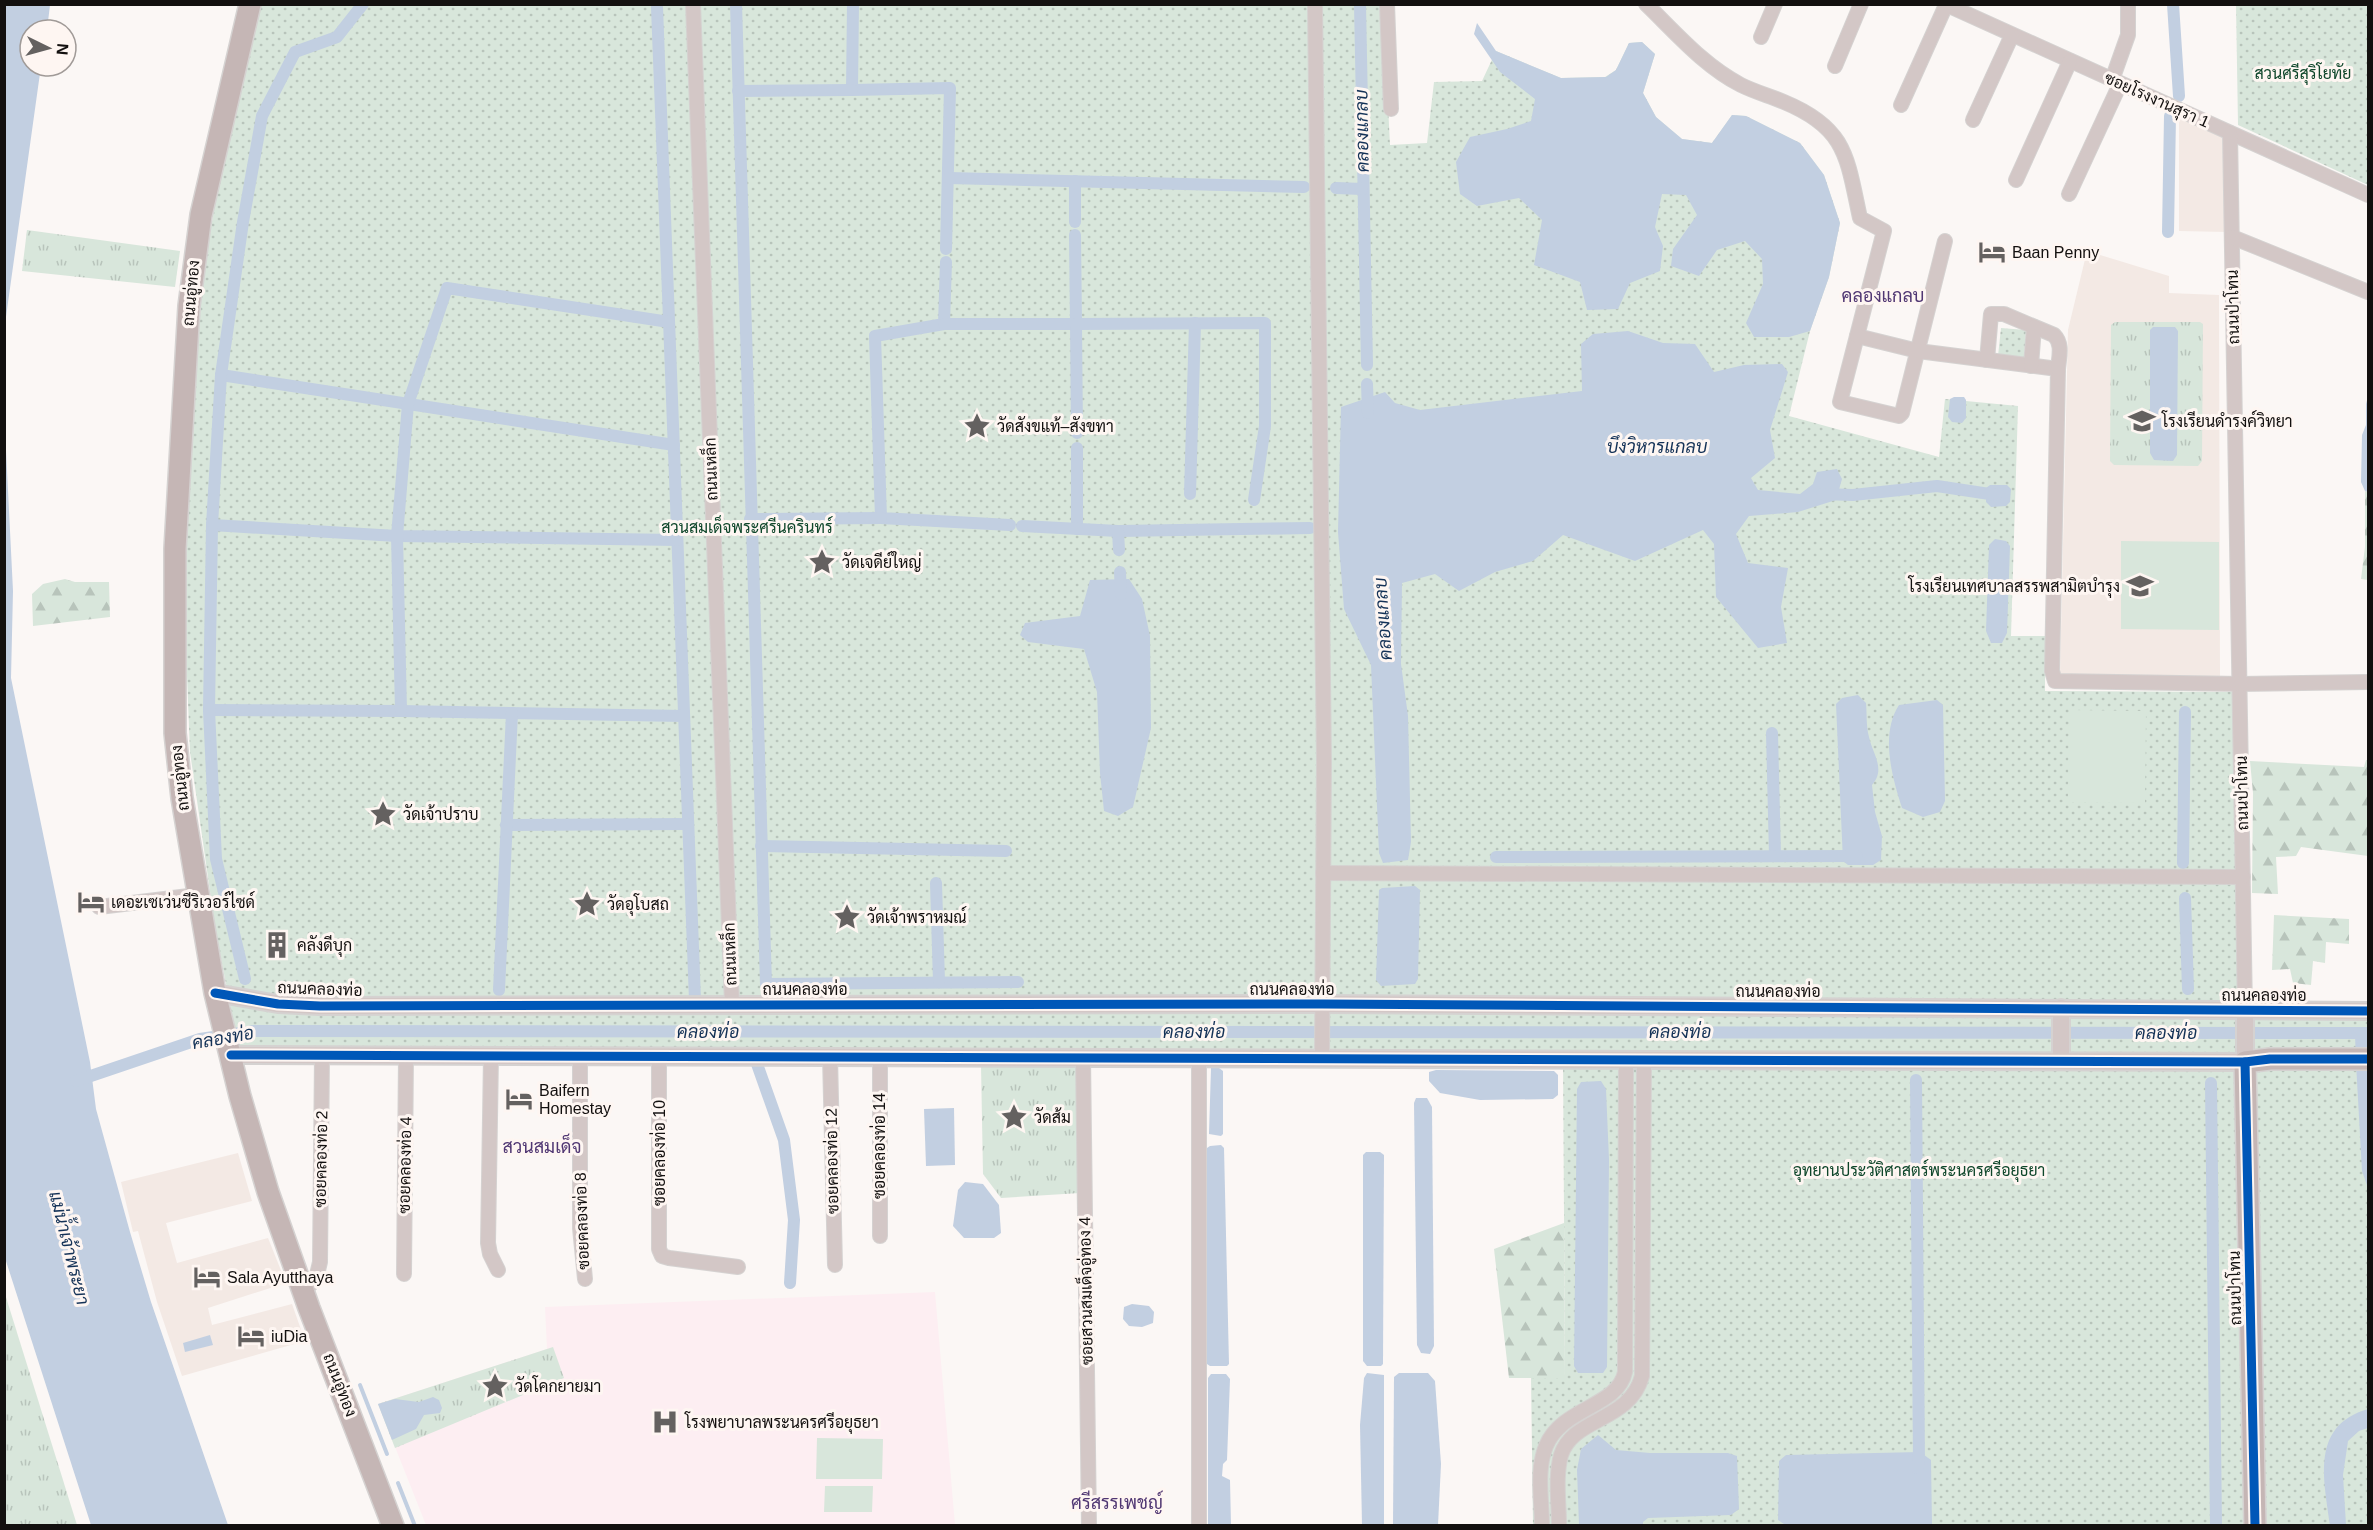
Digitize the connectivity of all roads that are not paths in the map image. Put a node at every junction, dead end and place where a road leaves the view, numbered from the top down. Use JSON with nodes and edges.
{"nodes":[{"id":1,"x":250,"y":4,"type":"edge"},
{"id":2,"x":693,"y":4,"type":"edge"},
{"id":3,"x":1315,"y":4,"type":"edge"},
{"id":4,"x":1387,"y":4,"type":"edge"},
{"id":5,"x":1646,"y":4,"type":"edge"},
{"id":6,"x":1775,"y":4,"type":"edge"},
{"id":7,"x":1861,"y":4,"type":"edge"},
{"id":8,"x":2128,"y":4,"type":"edge"},
{"id":9,"x":1946,"y":5,"type":"edge"},
{"id":10,"x":2013,"y":35,"type":"junction"},
{"id":11,"x":1761,"y":37,"type":"dead end"},
{"id":12,"x":2070,"y":62,"type":"junction"},
{"id":13,"x":1835,"y":66,"type":"dead end"},
{"id":14,"x":2116,"y":82,"type":"junction"},
{"id":15,"x":1900,"y":105,"type":"dead end"},
{"id":16,"x":1391,"y":109,"type":"dead end"},
{"id":17,"x":1972,"y":120,"type":"dead end"},
{"id":18,"x":2230,"y":133,"type":"junction"},
{"id":19,"x":2016,"y":180,"type":"dead end"},
{"id":20,"x":2069,"y":194,"type":"dead end"},
{"id":21,"x":2368,"y":195,"type":"edge"},
{"id":22,"x":2232,"y":237,"type":"junction"},
{"id":23,"x":1945,"y":241,"type":"dead end"},
{"id":24,"x":2368,"y":292,"type":"edge"},
{"id":25,"x":2034,"y":327,"type":"junction"},
{"id":26,"x":1857,"y":336,"type":"junction"},
{"id":27,"x":1918,"y":351,"type":"junction"},
{"id":28,"x":1987,"y":360,"type":"junction"},
{"id":29,"x":2031,"y":366,"type":"junction"},
{"id":30,"x":2058,"y":369,"type":"junction"},
{"id":31,"x":2368,"y":682,"type":"edge"},
{"id":32,"x":2241,"y":684,"type":"junction"},
{"id":33,"x":1323,"y":873,"type":"junction"},
{"id":34,"x":2243,"y":877,"type":"junction"},
{"id":35,"x":197,"y":895,"type":"junction"},
{"id":36,"x":99,"y":907,"type":"dead end"},
{"id":37,"x":215,"y":993,"type":"junction"},
{"id":38,"x":732,"y":1005,"type":"junction"},
{"id":39,"x":1322,"y":1010,"type":"junction"},
{"id":40,"x":2061,"y":1011,"type":"junction"},
{"id":41,"x":2368,"y":1011,"type":"edge"},
{"id":42,"x":2245,"y":1014,"type":"junction"},
{"id":43,"x":1322,"y":1051,"type":"junction"},
{"id":44,"x":230,"y":1052,"type":"junction"},
{"id":45,"x":322,"y":1056,"type":"junction"},
{"id":46,"x":406,"y":1056,"type":"junction"},
{"id":47,"x":491,"y":1056,"type":"junction"},
{"id":48,"x":580,"y":1056,"type":"junction"},
{"id":49,"x":659,"y":1056,"type":"junction"},
{"id":50,"x":2245,"y":1056,"type":"junction"},
{"id":51,"x":830,"y":1057,"type":"junction"},
{"id":52,"x":880,"y":1057,"type":"junction"},
{"id":53,"x":1083,"y":1057,"type":"junction"},
{"id":54,"x":2061,"y":1057,"type":"junction"},
{"id":55,"x":1198,"y":1058,"type":"junction"},
{"id":56,"x":1626,"y":1059,"type":"junction"},
{"id":57,"x":1644,"y":1059,"type":"junction"},
{"id":58,"x":2368,"y":1059,"type":"edge"},
{"id":59,"x":880,"y":1236,"type":"dead end"},
{"id":60,"x":835,"y":1265,"type":"dead end"},
{"id":61,"x":738,"y":1267,"type":"dead end"},
{"id":62,"x":498,"y":1270,"type":"dead end"},
{"id":63,"x":404,"y":1274,"type":"dead end"},
{"id":64,"x":585,"y":1279,"type":"dead end"},
{"id":65,"x":303,"y":1291,"type":"junction"},
{"id":66,"x":393,"y":1526,"type":"edge"},
{"id":67,"x":1089,"y":1526,"type":"edge"},
{"id":68,"x":1199,"y":1526,"type":"edge"},
{"id":69,"x":1542,"y":1526,"type":"edge"},
{"id":70,"x":1559,"y":1526,"type":"edge"},
{"id":71,"x":2255,"y":1526,"type":"edge"}],
"edges":[{"from":1,"to":35,"type":"main road","name":"ถนนอู่ทอง"},
{"from":2,"to":38,"type":"street","name":"ถนนเหล็ก"},
{"from":3,"to":33,"type":"street"},
{"from":4,"to":16,"type":"street"},
{"from":5,"to":26,"type":"street"},
{"from":6,"to":11,"type":"street"},
{"from":7,"to":13,"type":"street"},
{"from":8,"to":14,"type":"street"},
{"from":9,"to":10,"type":"street","name":"ซอยโรงงานสุรา 1"},
{"from":9,"to":15,"type":"street"},
{"from":10,"to":12,"type":"street","name":"ซอยโรงงานสุรา 1"},
{"from":10,"to":17,"type":"street"},
{"from":12,"to":14,"type":"street","name":"ซอยโรงงานสุรา 1"},
{"from":12,"to":19,"type":"street"},
{"from":14,"to":18,"type":"street","name":"ซอยโรงงานสุรา 1"},
{"from":14,"to":20,"type":"street"},
{"from":18,"to":21,"type":"street","name":"ซอยโรงงานสุรา 1"},
{"from":18,"to":22,"type":"street","name":"ถนนป่าโทน"},
{"from":22,"to":24,"type":"street"},
{"from":22,"to":32,"type":"street","name":"ถนนป่าโทน"},
{"from":23,"to":27,"type":"street"},
{"from":25,"to":28,"type":"street"},
{"from":25,"to":29,"type":"street"},
{"from":25,"to":30,"type":"street"},
{"from":26,"to":27,"type":"street"},
{"from":26,"to":27,"type":"street"},
{"from":27,"to":28,"type":"street"},
{"from":28,"to":29,"type":"street"},
{"from":29,"to":30,"type":"street"},
{"from":30,"to":32,"type":"street"},
{"from":31,"to":32,"type":"street"},
{"from":32,"to":34,"type":"street","name":"ถนนป่าโทน"},
{"from":33,"to":34,"type":"street"},
{"from":33,"to":39,"type":"street"},
{"from":34,"to":42,"type":"street","name":"ถนนป่าโทน"},
{"from":35,"to":36,"type":"street"},
{"from":35,"to":37,"type":"main road","name":"ถนนอู่ทอง"},
{"from":37,"to":38,"type":"street","name":"ถนนคลองท่อ"},
{"from":37,"to":44,"type":"main road","name":"ถนนอู่ทอง"},
{"from":38,"to":39,"type":"street","name":"ถนนคลองท่อ"},
{"from":39,"to":40,"type":"street","name":"ถนนคลองท่อ"},
{"from":39,"to":43,"type":"street"},
{"from":40,"to":42,"type":"street","name":"ถนนคลองท่อ"},
{"from":40,"to":54,"type":"street"},
{"from":41,"to":42,"type":"street","name":"ถนนคลองท่อ"},
{"from":42,"to":50,"type":"street","name":"ถนนป่าโทน"},
{"from":43,"to":55,"type":"street"},
{"from":43,"to":56,"type":"street"},
{"from":44,"to":45,"type":"street"},
{"from":44,"to":65,"type":"main road","name":"ถนนอู่ทอง"},
{"from":45,"to":46,"type":"street"},
{"from":45,"to":65,"type":"street","name":"ซอยคลองท่อ 2"},
{"from":46,"to":47,"type":"street"},
{"from":46,"to":63,"type":"street","name":"ซอยคลองท่อ 4"},
{"from":47,"to":48,"type":"street"},
{"from":47,"to":62,"type":"street"},
{"from":48,"to":49,"type":"street"},
{"from":48,"to":64,"type":"street","name":"ซอยคลองท่อ 8"},
{"from":49,"to":51,"type":"street"},
{"from":49,"to":61,"type":"street","name":"ซอยคลองท่อ 10"},
{"from":50,"to":54,"type":"street"},
{"from":50,"to":58,"type":"main road"},
{"from":50,"to":71,"type":"main road","name":"ถนนป่าโทน"},
{"from":51,"to":52,"type":"street"},
{"from":51,"to":60,"type":"street","name":"ซอยคลองท่อ 12"},
{"from":52,"to":53,"type":"street"},
{"from":52,"to":59,"type":"street","name":"ซอยคลองท่อ 14"},
{"from":53,"to":55,"type":"street"},
{"from":53,"to":67,"type":"street","name":"ซอยสวนสมเด็จอู่ทอง 4"},
{"from":54,"to":57,"type":"street"},
{"from":55,"to":68,"type":"street"},
{"from":56,"to":57,"type":"street"},
{"from":56,"to":69,"type":"street"},
{"from":57,"to":70,"type":"street"},
{"from":65,"to":66,"type":"main road","name":"ถนนอู่ทอง"}]}
